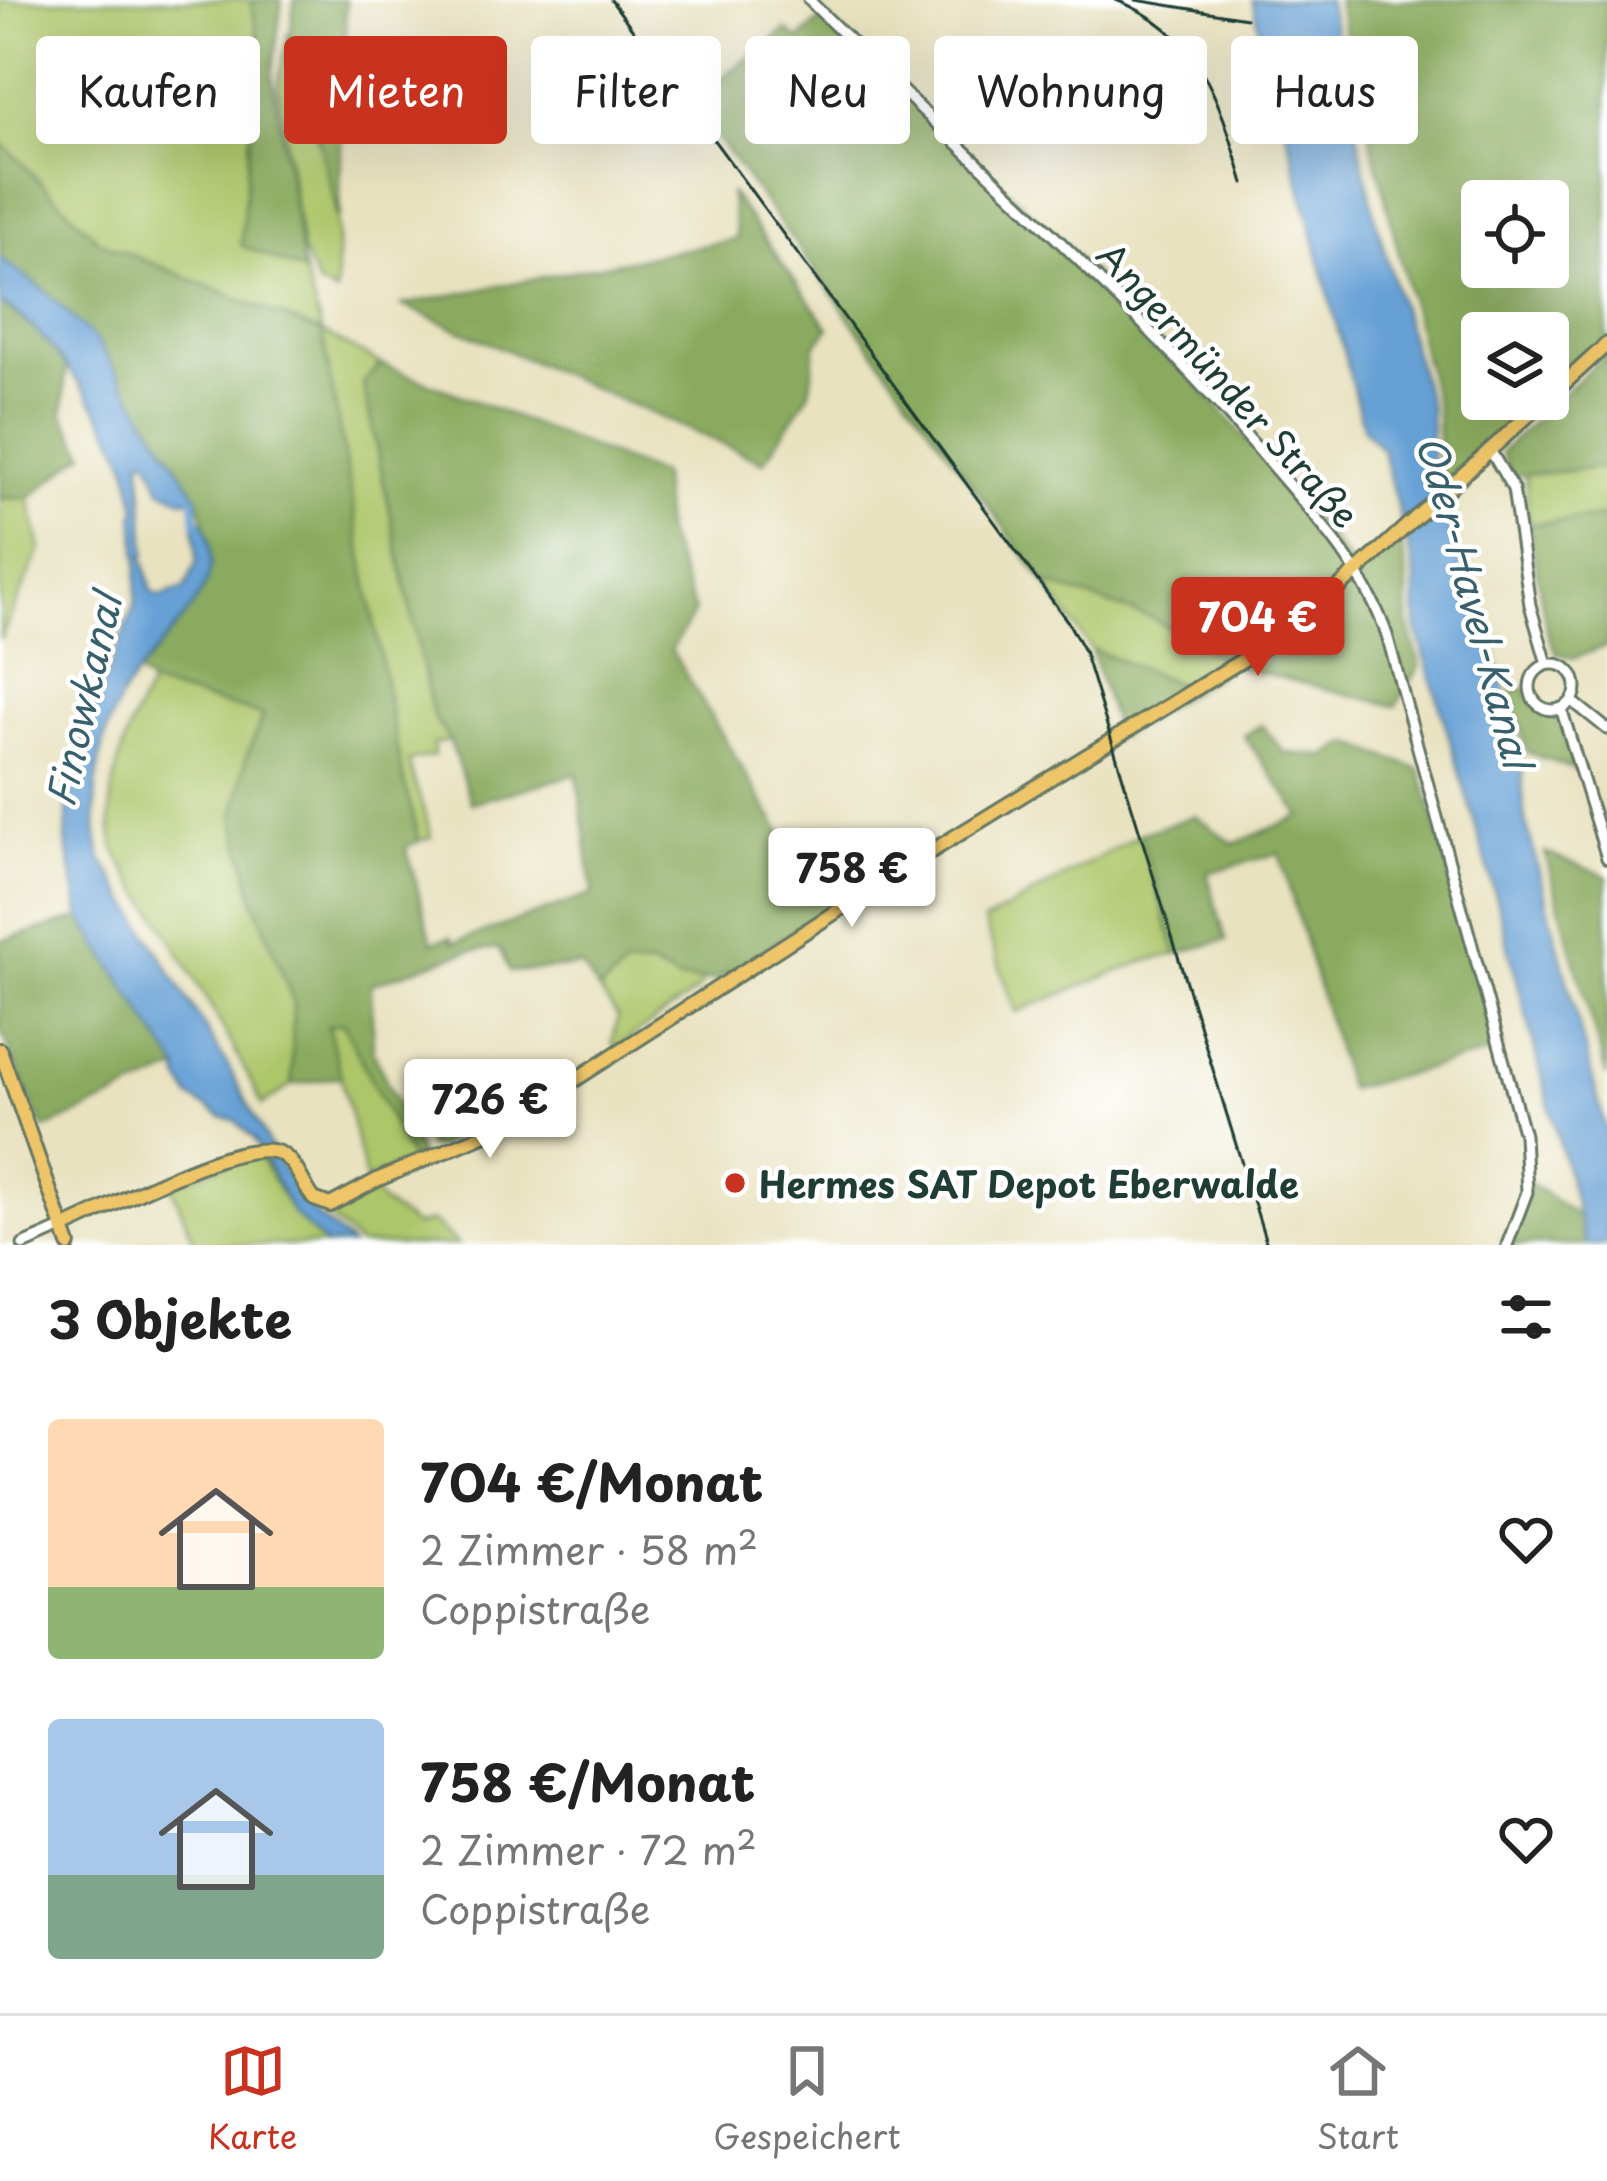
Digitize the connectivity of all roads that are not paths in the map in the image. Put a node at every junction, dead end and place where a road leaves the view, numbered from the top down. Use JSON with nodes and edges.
{"nodes":[{"id":1,"x":809,"y":0,"type":"edge"},
{"id":2,"x":1607,"y":344,"type":"edge"},
{"id":3,"x":1569,"y":378,"type":"edge"},
{"id":4,"x":1523,"y":420,"type":"edge"},
{"id":5,"x":1490,"y":450,"type":"junction"},
{"id":6,"x":1357,"y":572,"type":"junction"},
{"id":7,"x":1547,"y":664,"type":"junction"},
{"id":8,"x":1572,"y":700,"type":"junction"},
{"id":9,"x":1561,"y":708,"type":"junction"},
{"id":10,"x":1607,"y":729,"type":"edge"},
{"id":11,"x":1607,"y":858,"type":"edge"},
{"id":12,"x":0,"y":1050,"type":"edge"},
{"id":13,"x":62,"y":1228,"type":"junction"},
{"id":14,"x":23,"y":1245,"type":"edge"},
{"id":15,"x":69,"y":1245,"type":"edge"},
{"id":16,"x":1507,"y":1245,"type":"edge"}],
"edges":[{"from":1,"to":6,"type":"street","name":"Angermünder Straße"},
{"from":2,"to":3,"type":"main road"},
{"from":4,"to":5,"type":"main road"},
{"from":5,"to":6,"type":"main road"},
{"from":5,"to":7,"type":"street"},
{"from":6,"to":13,"type":"main road"},
{"from":6,"to":16,"type":"street","name":"Angermünder Straße"},
{"from":7,"to":8,"type":"street"},
{"from":7,"to":9,"type":"street"},
{"from":8,"to":9,"type":"street"},
{"from":8,"to":10,"type":"street"},
{"from":9,"to":11,"type":"street"},
{"from":12,"to":13,"type":"main road"},
{"from":13,"to":14,"type":"street"},
{"from":13,"to":15,"type":"main road"}]}
